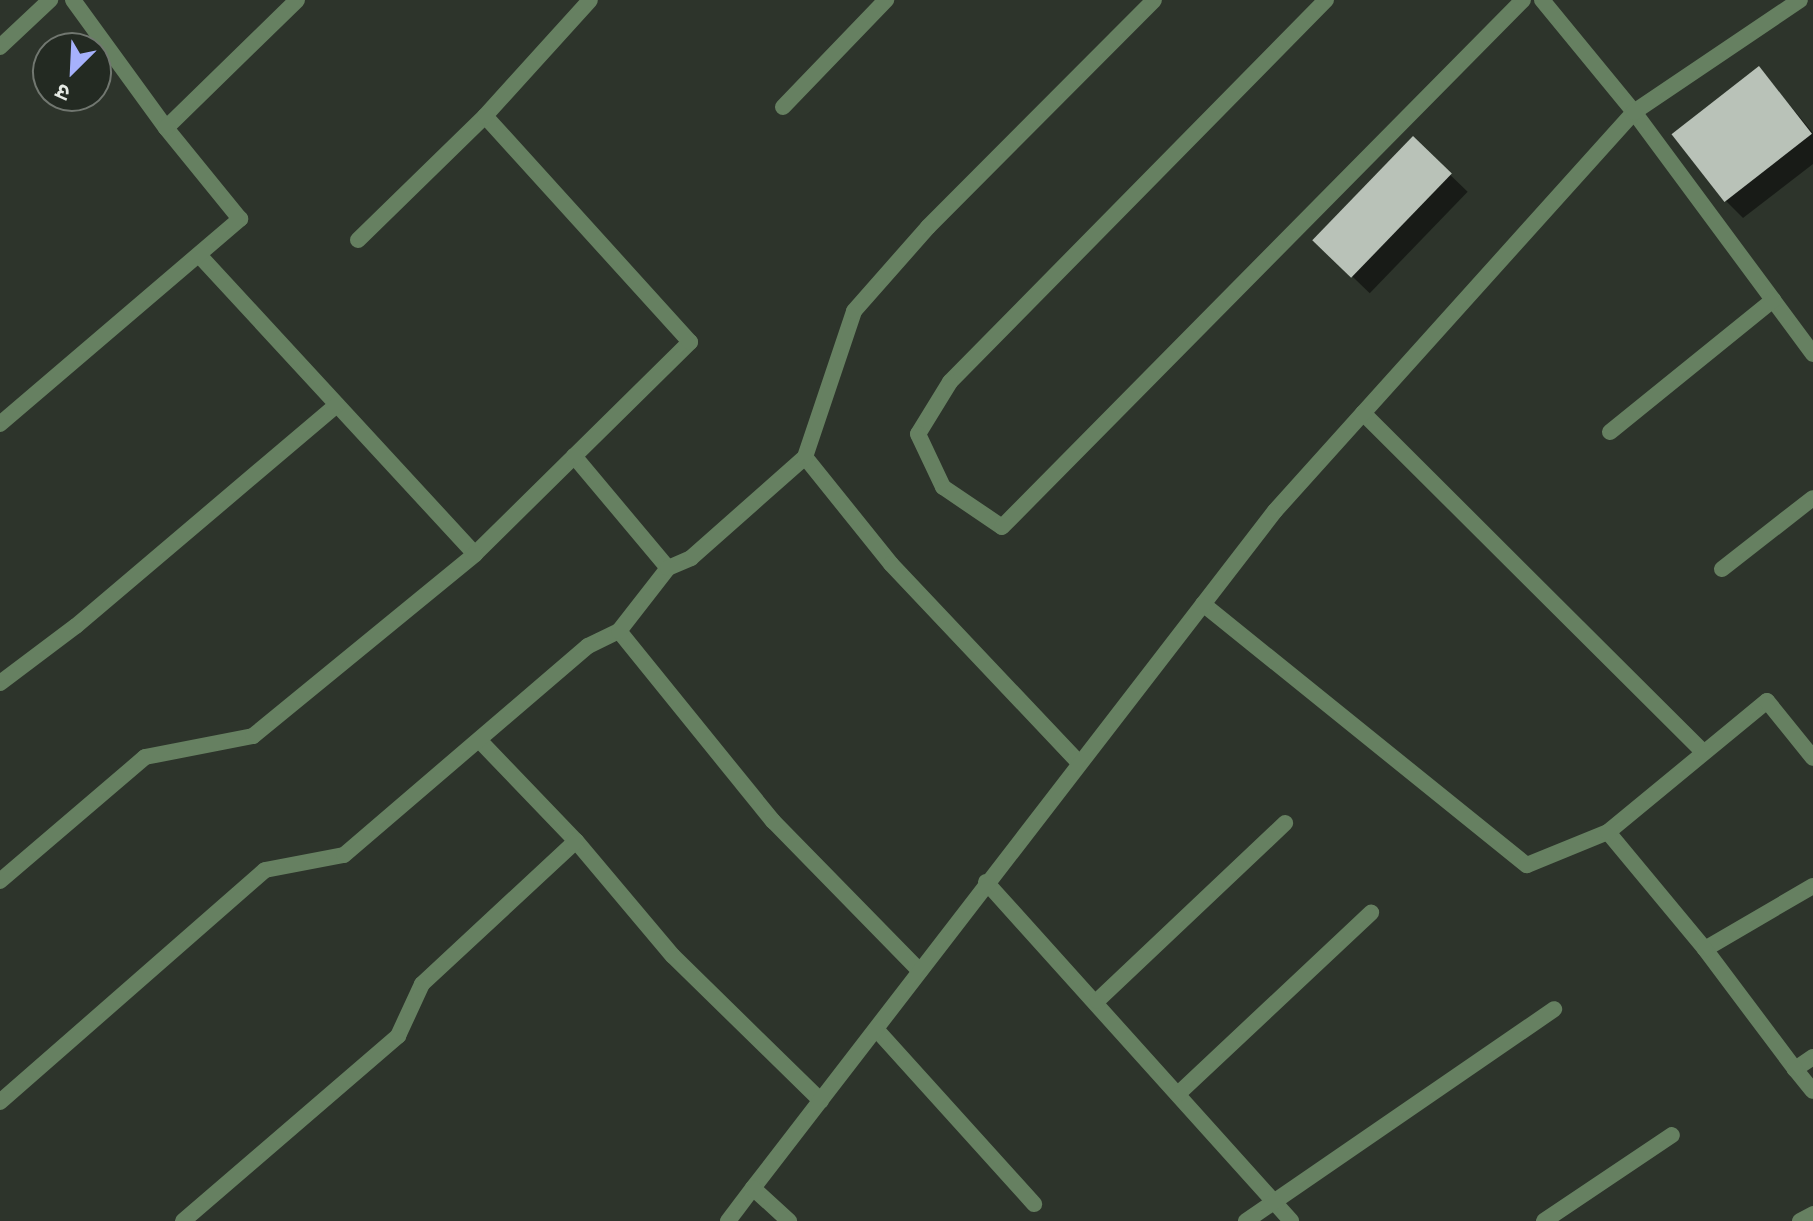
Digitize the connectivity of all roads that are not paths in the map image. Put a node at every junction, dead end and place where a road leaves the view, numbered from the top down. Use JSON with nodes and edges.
{"nodes":[{"id":1,"x":50,"y":0,"type":"edge"},
{"id":2,"x":73,"y":0,"type":"edge"},
{"id":3,"x":297,"y":0,"type":"edge"},
{"id":4,"x":590,"y":0,"type":"edge"},
{"id":5,"x":886,"y":0,"type":"edge"},
{"id":6,"x":1154,"y":0,"type":"edge"},
{"id":7,"x":1326,"y":0,"type":"edge"},
{"id":8,"x":1523,"y":0,"type":"edge"},
{"id":9,"x":1542,"y":0,"type":"edge"},
{"id":10,"x":1800,"y":0,"type":"edge"},
{"id":11,"x":0,"y":47,"type":"edge"},
{"id":12,"x":783,"y":107,"type":"dead end"},
{"id":13,"x":1634,"y":112,"type":"junction"},
{"id":14,"x":485,"y":116,"type":"junction"},
{"id":15,"x":166,"y":128,"type":"junction"},
{"id":16,"x":358,"y":240,"type":"dead end"},
{"id":17,"x":199,"y":255,"type":"junction"},
{"id":18,"x":1773,"y":300,"type":"junction"},
{"id":19,"x":1813,"y":354,"type":"edge"},
{"id":20,"x":337,"y":405,"type":"junction"},
{"id":21,"x":1363,"y":413,"type":"junction"},
{"id":22,"x":0,"y":424,"type":"edge"},
{"id":23,"x":1610,"y":432,"type":"dead end"},
{"id":24,"x":574,"y":456,"type":"junction"},
{"id":25,"x":805,"y":457,"type":"junction"},
{"id":26,"x":1813,"y":498,"type":"edge"},
{"id":27,"x":475,"y":554,"type":"junction"},
{"id":28,"x":668,"y":568,"type":"junction"},
{"id":29,"x":1722,"y":569,"type":"dead end"},
{"id":30,"x":1203,"y":604,"type":"junction"},
{"id":31,"x":619,"y":631,"type":"junction"},
{"id":32,"x":0,"y":683,"type":"edge"},
{"id":33,"x":480,"y":741,"type":"junction"},
{"id":34,"x":1701,"y":750,"type":"junction"},
{"id":35,"x":1813,"y":758,"type":"edge"},
{"id":36,"x":1079,"y":763,"type":"junction"},
{"id":37,"x":1285,"y":823,"type":"dead end"},
{"id":38,"x":1608,"y":832,"type":"junction"},
{"id":39,"x":576,"y":841,"type":"junction"},
{"id":40,"x":0,"y":881,"type":"edge"},
{"id":41,"x":986,"y":882,"type":"junction"},
{"id":42,"x":1813,"y":886,"type":"edge"},
{"id":43,"x":1371,"y":913,"type":"dead end"},
{"id":44,"x":1705,"y":949,"type":"junction"},
{"id":45,"x":920,"y":971,"type":"junction"},
{"id":46,"x":1097,"y":1001,"type":"junction"},
{"id":47,"x":1554,"y":1009,"type":"dead end"},
{"id":48,"x":876,"y":1029,"type":"junction"},
{"id":49,"x":1813,"y":1057,"type":"edge"},
{"id":50,"x":1795,"y":1069,"type":"junction"},
{"id":51,"x":1813,"y":1091,"type":"edge"},
{"id":52,"x":1178,"y":1094,"type":"junction"},
{"id":53,"x":821,"y":1101,"type":"junction"},
{"id":54,"x":0,"y":1102,"type":"edge"},
{"id":55,"x":1672,"y":1135,"type":"dead end"},
{"id":56,"x":753,"y":1188,"type":"junction"},
{"id":57,"x":1273,"y":1202,"type":"junction"},
{"id":58,"x":1034,"y":1204,"type":"dead end"},
{"id":59,"x":1813,"y":1214,"type":"edge"},
{"id":60,"x":183,"y":1221,"type":"edge"},
{"id":61,"x":728,"y":1221,"type":"edge"},
{"id":62,"x":789,"y":1221,"type":"edge"},
{"id":63,"x":1246,"y":1221,"type":"edge"},
{"id":64,"x":1291,"y":1221,"type":"edge"},
{"id":65,"x":1544,"y":1221,"type":"edge"},
{"id":66,"x":1800,"y":1221,"type":"edge"}],
"edges":[{"from":1,"to":11,"type":"street"},
{"from":2,"to":15,"type":"street"},
{"from":3,"to":15,"type":"street"},
{"from":4,"to":14,"type":"street"},
{"from":5,"to":12,"type":"street"},
{"from":6,"to":25,"type":"street"},
{"from":7,"to":8,"type":"street"},
{"from":9,"to":13,"type":"street"},
{"from":10,"to":13,"type":"street"},
{"from":13,"to":18,"type":"street"},
{"from":13,"to":21,"type":"street"},
{"from":14,"to":16,"type":"street"},
{"from":14,"to":24,"type":"street"},
{"from":15,"to":17,"type":"street"},
{"from":17,"to":20,"type":"street"},
{"from":17,"to":22,"type":"street"},
{"from":18,"to":19,"type":"street"},
{"from":18,"to":23,"type":"street"},
{"from":20,"to":27,"type":"street"},
{"from":20,"to":32,"type":"street"},
{"from":21,"to":30,"type":"street"},
{"from":21,"to":34,"type":"street"},
{"from":24,"to":27,"type":"street"},
{"from":24,"to":28,"type":"street"},
{"from":25,"to":28,"type":"street"},
{"from":25,"to":36,"type":"street"},
{"from":26,"to":29,"type":"street"},
{"from":27,"to":40,"type":"street"},
{"from":28,"to":31,"type":"street"},
{"from":30,"to":36,"type":"street"},
{"from":30,"to":38,"type":"street"},
{"from":31,"to":33,"type":"street"},
{"from":31,"to":45,"type":"street"},
{"from":33,"to":39,"type":"street"},
{"from":33,"to":54,"type":"street"},
{"from":34,"to":35,"type":"street"},
{"from":34,"to":38,"type":"street"},
{"from":36,"to":41,"type":"street"},
{"from":37,"to":46,"type":"street"},
{"from":38,"to":44,"type":"street"},
{"from":39,"to":53,"type":"street"},
{"from":39,"to":60,"type":"street"},
{"from":41,"to":45,"type":"street"},
{"from":41,"to":46,"type":"street"},
{"from":42,"to":44,"type":"street"},
{"from":43,"to":52,"type":"street"},
{"from":44,"to":50,"type":"street"},
{"from":45,"to":48,"type":"street"},
{"from":46,"to":52,"type":"street"},
{"from":47,"to":57,"type":"street"},
{"from":48,"to":53,"type":"street"},
{"from":48,"to":58,"type":"street"},
{"from":49,"to":50,"type":"street"},
{"from":50,"to":51,"type":"street"},
{"from":52,"to":57,"type":"street"},
{"from":53,"to":56,"type":"street"},
{"from":55,"to":65,"type":"street"},
{"from":56,"to":61,"type":"street"},
{"from":56,"to":62,"type":"street"},
{"from":57,"to":63,"type":"street"},
{"from":57,"to":64,"type":"street"},
{"from":59,"to":66,"type":"street"}]}
